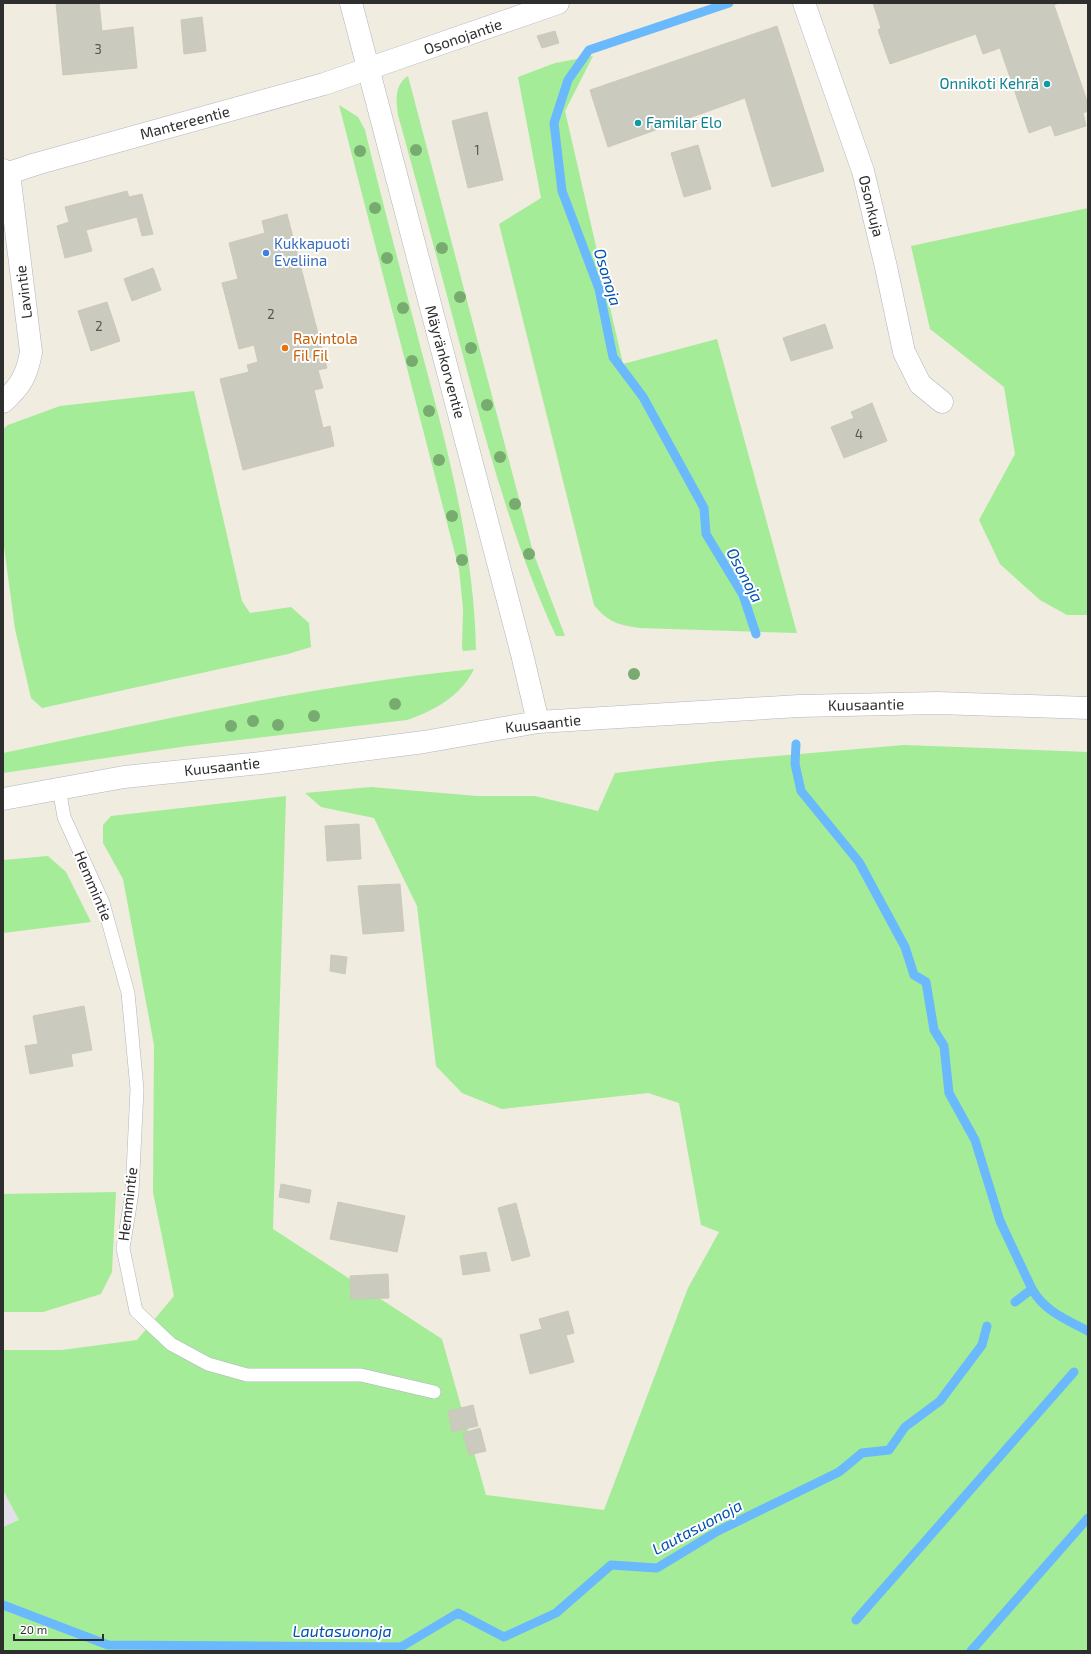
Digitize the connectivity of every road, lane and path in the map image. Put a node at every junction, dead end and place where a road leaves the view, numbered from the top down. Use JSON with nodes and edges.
{"nodes":[{"id":1,"x":351,"y":3,"type":"edge"},
{"id":2,"x":558,"y":3,"type":"edge"},
{"id":3,"x":804,"y":3,"type":"edge"},
{"id":4,"x":368,"y":70,"type":"junction"},
{"id":5,"x":6,"y":172,"type":"edge"},
{"id":6,"x":3,"y":402,"type":"edge"},
{"id":7,"x":942,"y":402,"type":"dead end"},
{"id":8,"x":1088,"y":708,"type":"edge"},
{"id":9,"x":538,"y":722,"type":"junction"},
{"id":10,"x":59,"y":788,"type":"junction"},
{"id":11,"x":3,"y":799,"type":"edge"},
{"id":12,"x":434,"y":1392,"type":"dead end"}],
"edges":[{"from":1,"to":4,"type":"street","name":"Mäyränkorventie"},
{"from":2,"to":4,"type":"street","name":"Osonojantie"},
{"from":3,"to":7,"type":"street","name":"Osonkuja"},
{"from":4,"to":5,"type":"street","name":"Mantereentie"},
{"from":4,"to":9,"type":"street","name":"Mäyränkorventie"},
{"from":5,"to":6,"type":"street","name":"Lavintie"},
{"from":8,"to":9,"type":"street","name":"Kuusaantie"},
{"from":9,"to":10,"type":"street","name":"Kuusaantie"},
{"from":10,"to":11,"type":"street","name":"Kuusaantie"},
{"from":10,"to":12,"type":"lane","name":"Hemmintie"}]}
